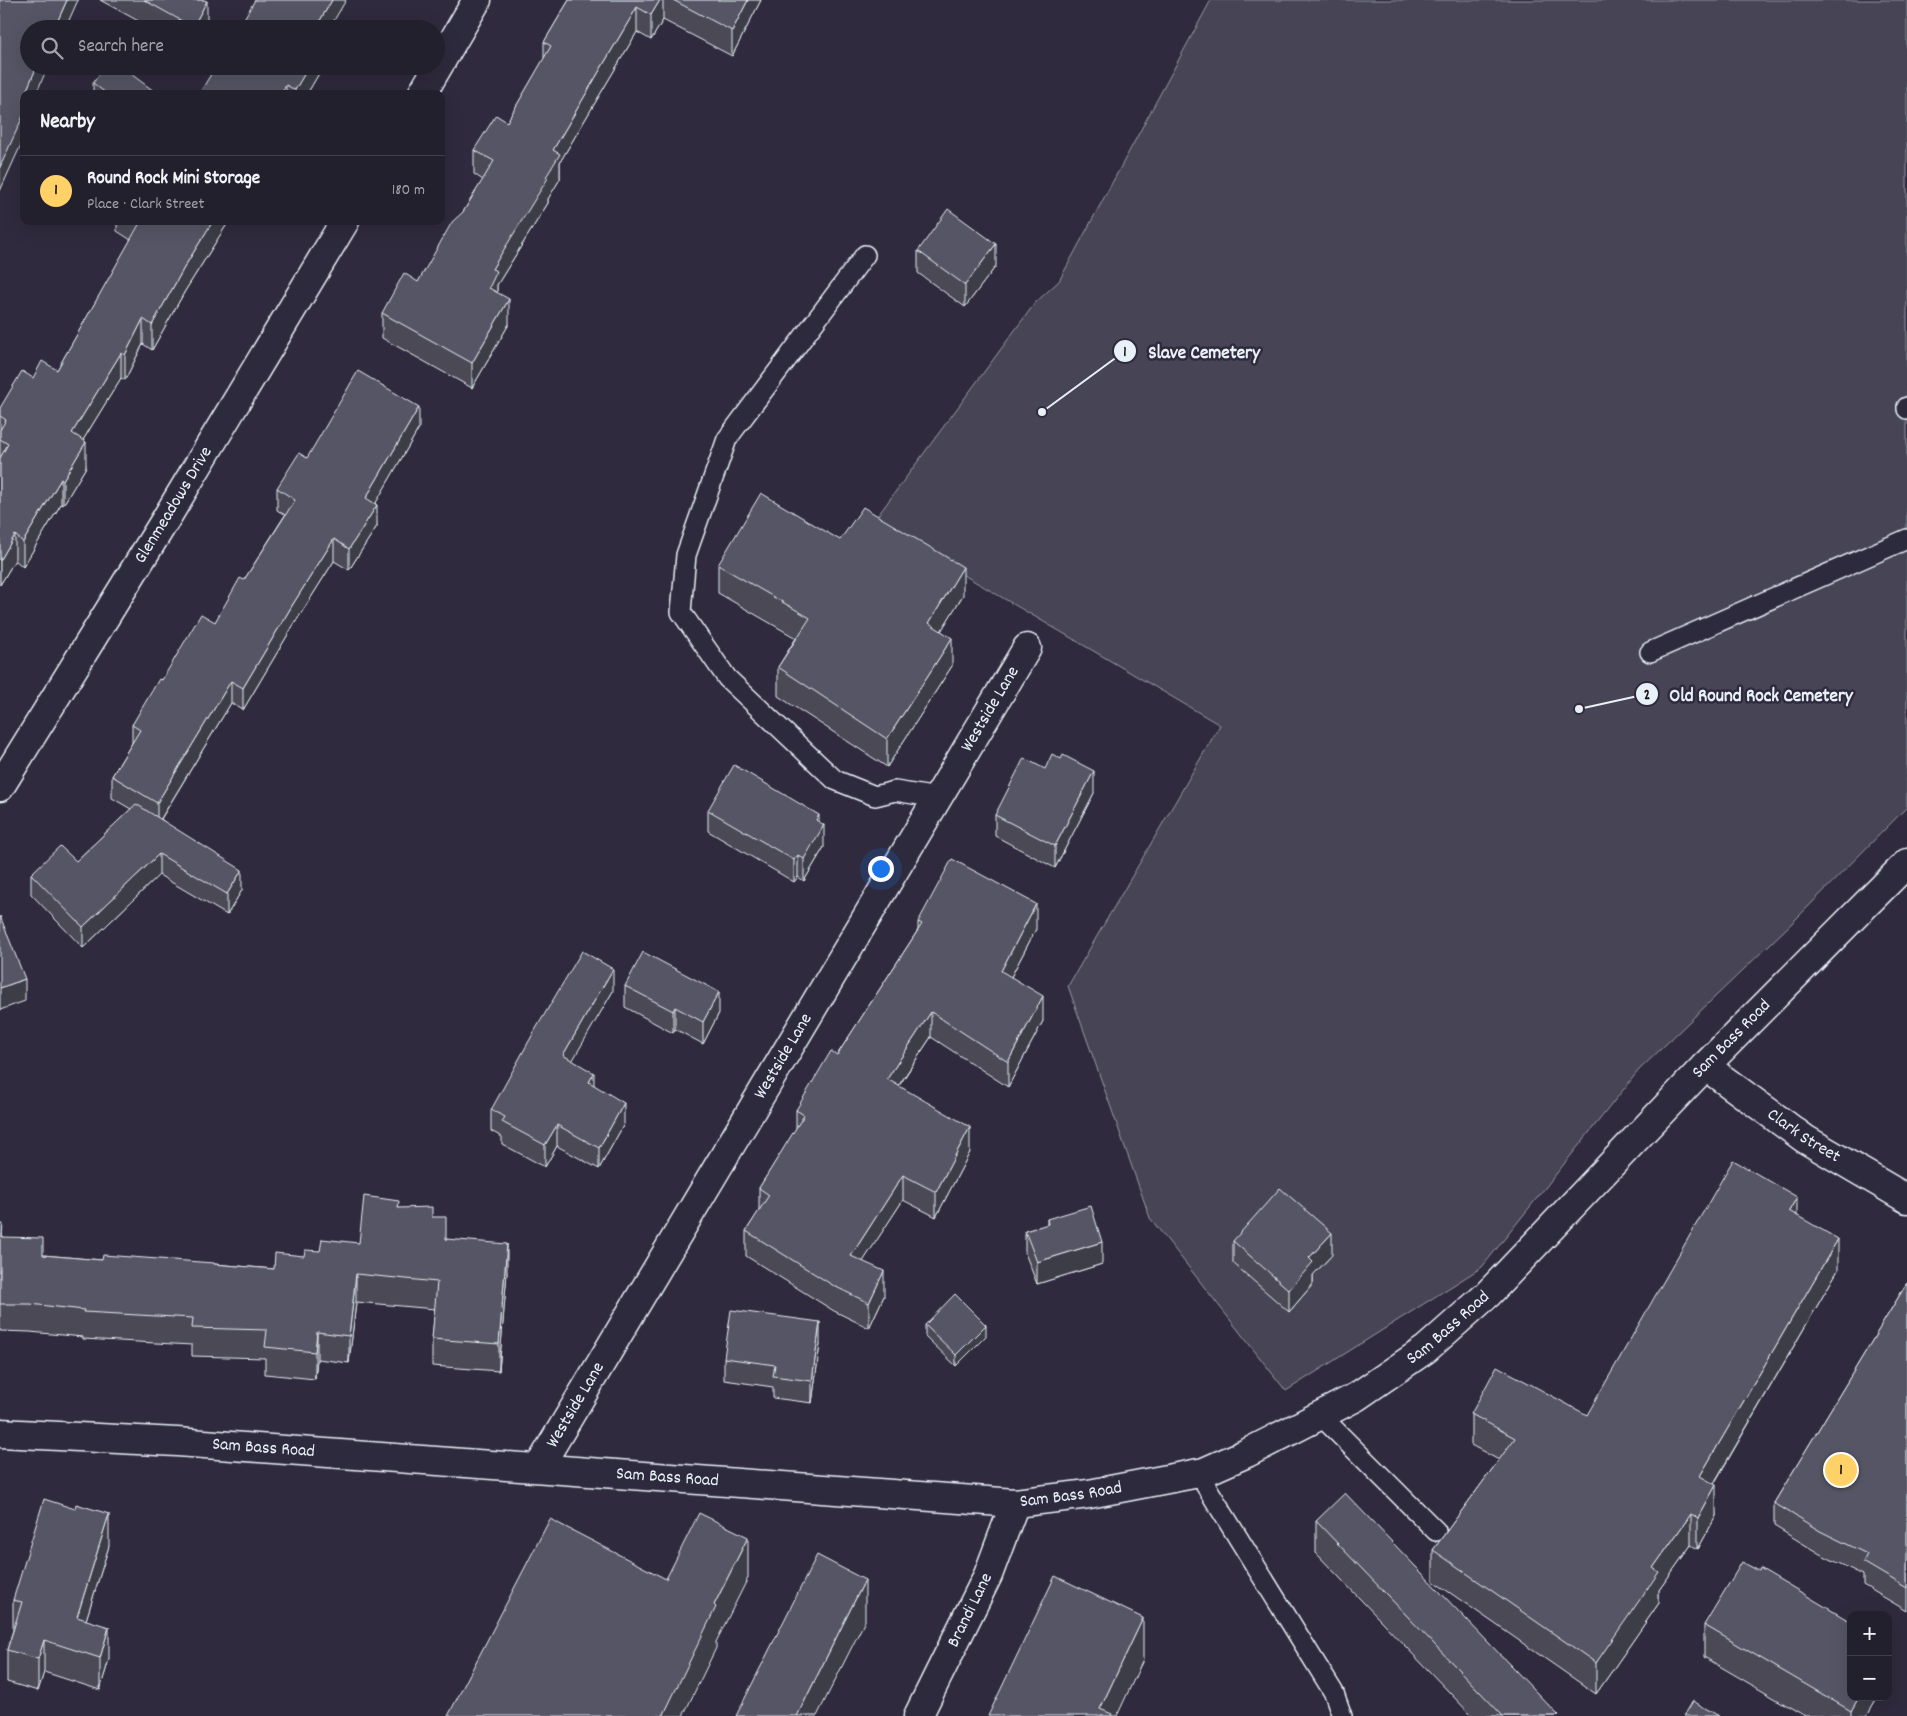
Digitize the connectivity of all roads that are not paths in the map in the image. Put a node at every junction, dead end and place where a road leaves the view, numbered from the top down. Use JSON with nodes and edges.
{"nodes":[{"id":1,"x":477,"y":0,"type":"edge"},
{"id":2,"x":445,"y":55,"type":"edge"},
{"id":3,"x":433,"y":75,"type":"edge"},
{"id":4,"x":424,"y":90,"type":"edge"},
{"id":5,"x":343,"y":225,"type":"edge"},
{"id":6,"x":865,"y":255,"type":"dead end"},
{"id":7,"x":1907,"y":539,"type":"edge"},
{"id":8,"x":1027,"y":648,"type":"dead end"},
{"id":9,"x":1650,"y":652,"type":"dead end"},
{"id":10,"x":0,"y":787,"type":"edge"},
{"id":11,"x":938,"y":798,"type":"junction"},
{"id":12,"x":1907,"y":863,"type":"edge"},
{"id":13,"x":1704,"y":1066,"type":"junction"},
{"id":14,"x":1907,"y":1199,"type":"edge"},
{"id":15,"x":1320,"y":1416,"type":"junction"},
{"id":16,"x":0,"y":1433,"type":"edge"},
{"id":17,"x":539,"y":1467,"type":"junction"},
{"id":18,"x":1198,"y":1472,"type":"junction"},
{"id":19,"x":1014,"y":1502,"type":"junction"},
{"id":20,"x":1436,"y":1531,"type":"dead end"},
{"id":21,"x":918,"y":1716,"type":"edge"},
{"id":22,"x":1342,"y":1716,"type":"edge"}],
"edges":[{"from":1,"to":2,"type":"street"},
{"from":3,"to":4,"type":"street"},
{"from":5,"to":10,"type":"street","name":"Glenmeadows Drive"},
{"from":6,"to":11,"type":"lane"},
{"from":7,"to":9,"type":"lane"},
{"from":8,"to":11,"type":"street","name":"Westside Lane"},
{"from":11,"to":17,"type":"street","name":"Westside Lane"},
{"from":12,"to":13,"type":"street","name":"Sam Bass Road"},
{"from":13,"to":14,"type":"street","name":"Clark Street"},
{"from":13,"to":15,"type":"street","name":"Sam Bass Road"},
{"from":15,"to":18,"type":"street","name":"Sam Bass Road"},
{"from":15,"to":20,"type":"lane"},
{"from":16,"to":17,"type":"street","name":"Sam Bass Road"},
{"from":17,"to":19,"type":"street","name":"Sam Bass Road"},
{"from":18,"to":19,"type":"street","name":"Sam Bass Road"},
{"from":18,"to":22,"type":"lane"},
{"from":19,"to":21,"type":"street","name":"Brandi Lane"}]}
